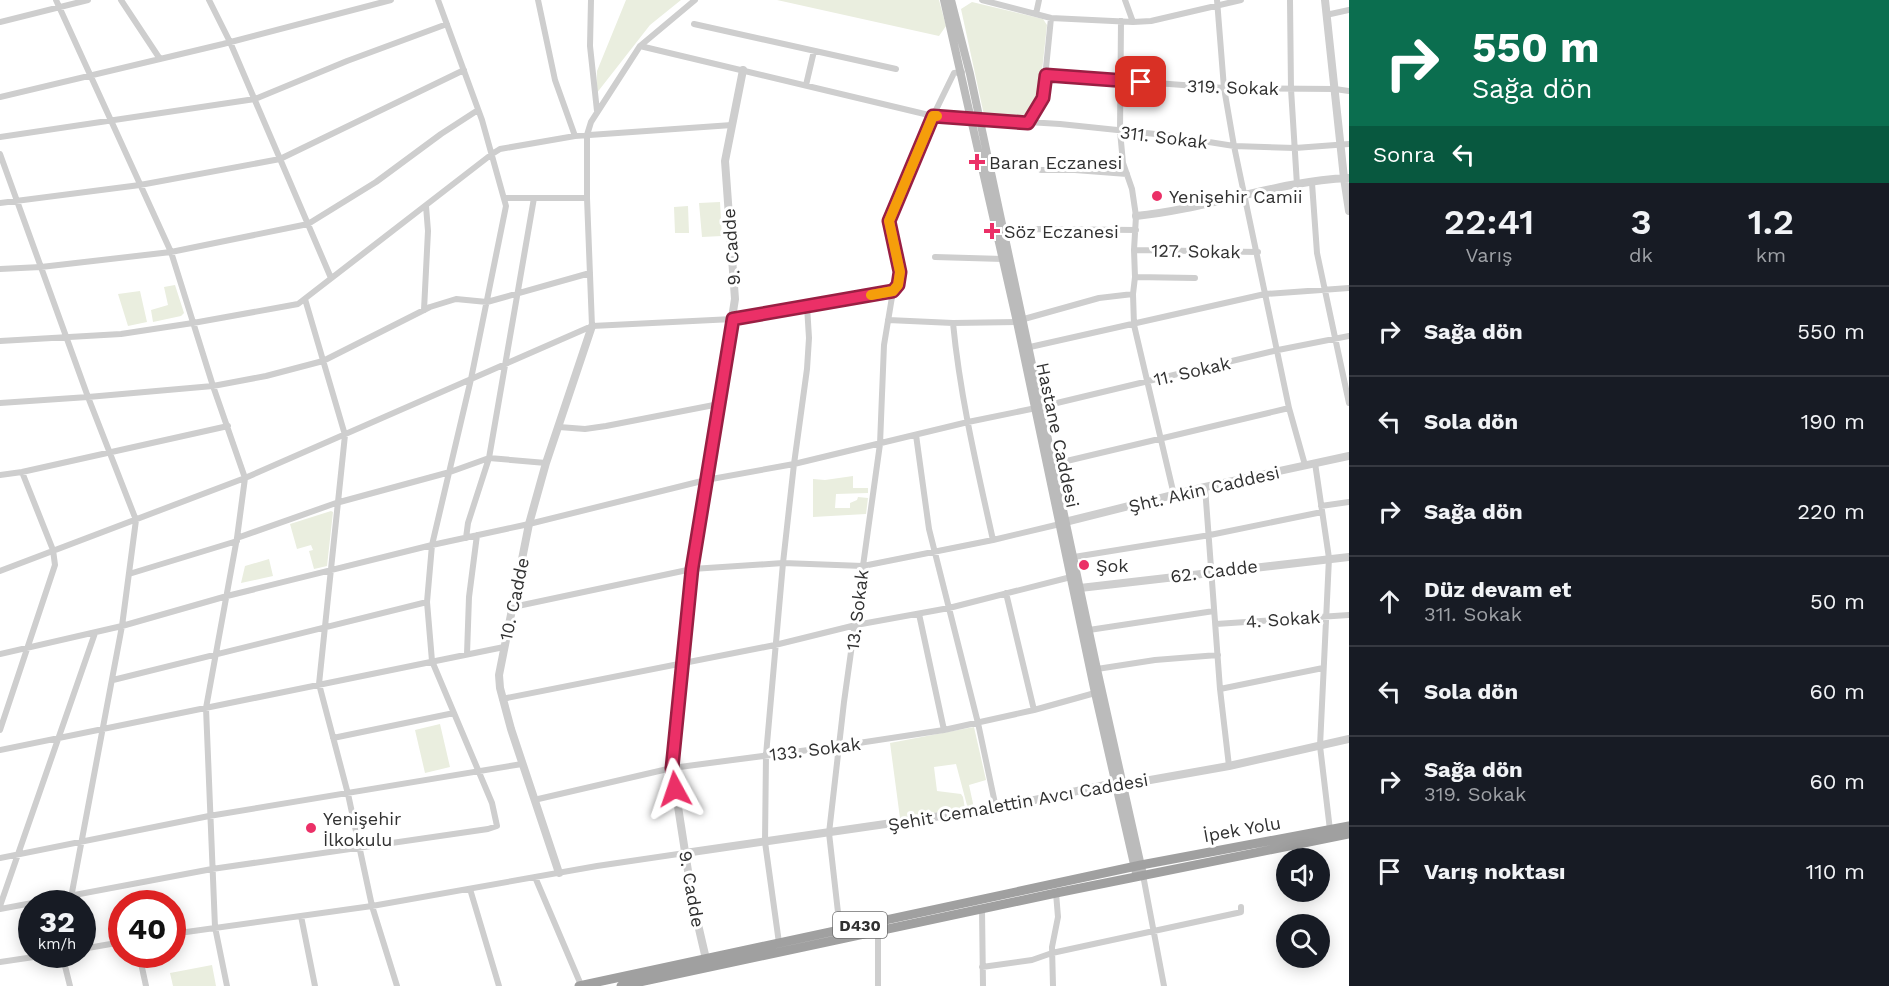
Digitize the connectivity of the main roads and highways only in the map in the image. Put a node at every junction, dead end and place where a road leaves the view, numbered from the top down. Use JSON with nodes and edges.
{"nodes":[{"id":1,"x":944,"y":0,"type":"edge"},
{"id":2,"x":951,"y":0,"type":"edge"},
{"id":3,"x":966,"y":73,"type":"junction"},
{"id":4,"x":975,"y":118,"type":"junction"},
{"id":5,"x":1020,"y":321,"type":"junction"},
{"id":6,"x":1039,"y":408,"type":"junction"},
{"id":7,"x":1063,"y":523,"type":"junction"},
{"id":8,"x":1119,"y":784,"type":"junction"},
{"id":9,"x":1349,"y":826,"type":"edge"},
{"id":10,"x":1349,"y":834,"type":"edge"},
{"id":11,"x":1138,"y":866,"type":"junction"},
{"id":12,"x":1140,"y":876,"type":"junction"},
{"id":13,"x":580,"y":986,"type":"edge"},
{"id":14,"x":621,"y":986,"type":"edge"}],
"edges":[{"from":1,"to":3,"type":"main road","name":"Hastane Caddesi"},
{"from":2,"to":3,"type":"main road","name":"Hastane Caddesi"},
{"from":3,"to":4,"type":"main road","name":"Hastane Caddesi"},
{"from":4,"to":5,"type":"main road","name":"Hastane Caddesi"},
{"from":4,"to":5,"type":"main road","name":"Hastane Caddesi"},
{"from":5,"to":6,"type":"main road","name":"Hastane Caddesi"},
{"from":5,"to":6,"type":"main road","name":"Hastane Caddesi"},
{"from":6,"to":7,"type":"main road","name":"Hastane Caddesi"},
{"from":6,"to":7,"type":"main road","name":"Hastane Caddesi"},
{"from":7,"to":8,"type":"main road","name":"Hastane Caddesi"},
{"from":7,"to":8,"type":"main road","name":"Hastane Caddesi"},
{"from":8,"to":11,"type":"main road","name":"Hastane Caddesi"},
{"from":9,"to":11,"type":"highway","name":"İpek Yolu","number":"D430"},
{"from":10,"to":12,"type":"highway","number":"D430"},
{"from":11,"to":12,"type":"main road","name":"Hastane Caddesi"},
{"from":11,"to":13,"type":"highway","number":"D430"},
{"from":12,"to":14,"type":"highway","number":"D430"}]}
